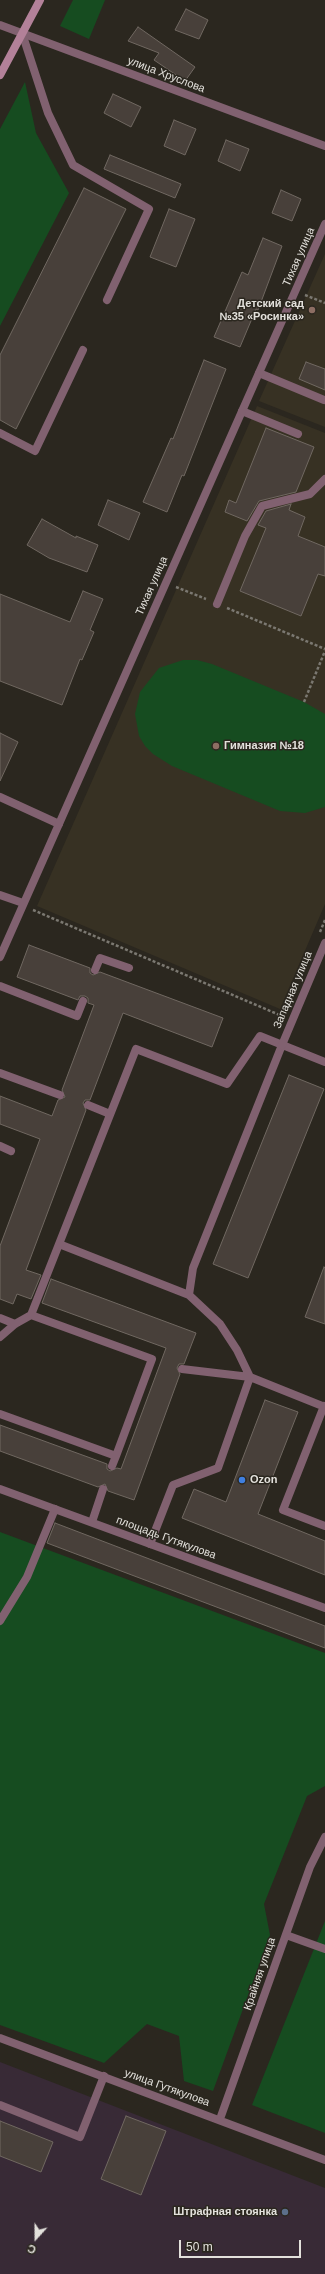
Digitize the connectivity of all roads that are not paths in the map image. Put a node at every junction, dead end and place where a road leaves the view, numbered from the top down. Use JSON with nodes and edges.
{"nodes":[{"id":1,"x":40,"y":0,"type":"edge"},
{"id":2,"x":0,"y":25,"type":"edge"},
{"id":3,"x":22,"y":33,"type":"junction"},
{"id":4,"x":0,"y":75,"type":"edge"},
{"id":5,"x":325,"y":146,"type":"edge"},
{"id":6,"x":325,"y":224,"type":"edge"},
{"id":7,"x":106,"y":300,"type":"dead end"},
{"id":8,"x":83,"y":350,"type":"dead end"},
{"id":9,"x":259,"y":373,"type":"junction"},
{"id":10,"x":324,"y":400,"type":"dead end"},
{"id":11,"x":242,"y":411,"type":"junction"},
{"id":12,"x":0,"y":433,"type":"edge"},
{"id":13,"x":298,"y":434,"type":"dead end"},
{"id":14,"x":325,"y":479,"type":"edge"},
{"id":15,"x":217,"y":604,"type":"road end"},
{"id":16,"x":0,"y":797,"type":"edge"},
{"id":17,"x":59,"y":824,"type":"junction"},
{"id":18,"x":0,"y":895,"type":"edge"},
{"id":19,"x":23,"y":903,"type":"junction"},
{"id":20,"x":325,"y":943,"type":"edge"},
{"id":21,"x":0,"y":957,"type":"edge"},
{"id":22,"x":129,"y":968,"type":"dead end"},
{"id":23,"x":95,"y":970,"type":"dead end"},
{"id":24,"x":0,"y":986,"type":"edge"},
{"id":25,"x":83,"y":1001,"type":"dead end"},
{"id":26,"x":282,"y":1045,"type":"junction"},
{"id":27,"x":325,"y":1062,"type":"edge"},
{"id":28,"x":0,"y":1073,"type":"edge"},
{"id":29,"x":60,"y":1095,"type":"dead end"},
{"id":30,"x":88,"y":1105,"type":"dead end"},
{"id":31,"x":110,"y":1114,"type":"junction"},
{"id":32,"x":0,"y":1146,"type":"edge"},
{"id":33,"x":11,"y":1151,"type":"dead end"},
{"id":34,"x":59,"y":1244,"type":"junction"},
{"id":35,"x":189,"y":1295,"type":"junction"},
{"id":36,"x":31,"y":1315,"type":"junction"},
{"id":37,"x":0,"y":1318,"type":"edge"},
{"id":38,"x":15,"y":1324,"type":"junction"},
{"id":39,"x":0,"y":1337,"type":"edge"},
{"id":40,"x":152,"y":1359,"type":"junction"},
{"id":41,"x":161,"y":1362,"type":"dead end"},
{"id":42,"x":182,"y":1369,"type":"dead end"},
{"id":43,"x":250,"y":1377,"type":"junction"},
{"id":44,"x":324,"y":1407,"type":"edge"},
{"id":45,"x":0,"y":1414,"type":"edge"},
{"id":46,"x":116,"y":1456,"type":"junction"},
{"id":47,"x":112,"y":1466,"type":"dead end"},
{"id":48,"x":0,"y":1489,"type":"edge"},
{"id":49,"x":103,"y":1489,"type":"dead end"},
{"id":50,"x":55,"y":1509,"type":"junction"},
{"id":51,"x":92,"y":1522,"type":"junction"},
{"id":52,"x":325,"y":1526,"type":"edge"},
{"id":53,"x":150,"y":1544,"type":"junction"},
{"id":54,"x":325,"y":1608,"type":"edge"},
{"id":55,"x":0,"y":1621,"type":"edge"},
{"id":56,"x":325,"y":1837,"type":"edge"},
{"id":57,"x":286,"y":1935,"type":"junction"},
{"id":58,"x":325,"y":1949,"type":"edge"},
{"id":59,"x":0,"y":2038,"type":"edge"},
{"id":60,"x":104,"y":2076,"type":"junction"},
{"id":61,"x":0,"y":2105,"type":"edge"},
{"id":62,"x":220,"y":2119,"type":"junction"},
{"id":63,"x":325,"y":2160,"type":"edge"}],
"edges":[{"from":1,"to":3,"type":"main road"},
{"from":2,"to":3,"type":"street","name":"улица Хруслова"},
{"from":3,"to":4,"type":"main road"},
{"from":3,"to":5,"type":"street","name":"улица Хруслова"},
{"from":3,"to":7,"type":"street"},
{"from":6,"to":9,"type":"street","name":"Тихая улица"},
{"from":8,"to":12,"type":"street"},
{"from":9,"to":10,"type":"street"},
{"from":9,"to":11,"type":"street","name":"Тихая улица"},
{"from":11,"to":13,"type":"street"},
{"from":11,"to":17,"type":"street","name":"Тихая улица"},
{"from":14,"to":15,"type":"street"},
{"from":16,"to":17,"type":"street"},
{"from":17,"to":19,"type":"street","name":"Тихая улица"},
{"from":18,"to":19,"type":"street"},
{"from":19,"to":21,"type":"street","name":"Тихая улица"},
{"from":20,"to":26,"type":"street","name":"Западная улица"},
{"from":22,"to":23,"type":"street"},
{"from":24,"to":25,"type":"street"},
{"from":26,"to":27,"type":"street"},
{"from":26,"to":31,"type":"street"},
{"from":26,"to":35,"type":"street","name":"Западная улица"},
{"from":28,"to":29,"type":"street"},
{"from":30,"to":31,"type":"street"},
{"from":31,"to":34,"type":"street"},
{"from":32,"to":33,"type":"street"},
{"from":34,"to":35,"type":"street"},
{"from":34,"to":36,"type":"street"},
{"from":35,"to":43,"type":"street"},
{"from":36,"to":38,"type":"street"},
{"from":36,"to":40,"type":"street"},
{"from":37,"to":38,"type":"street"},
{"from":38,"to":39,"type":"street"},
{"from":40,"to":41,"type":"street"},
{"from":40,"to":46,"type":"street"},
{"from":42,"to":43,"type":"street"},
{"from":43,"to":44,"type":"street"},
{"from":43,"to":53,"type":"street"},
{"from":44,"to":52,"type":"street"},
{"from":45,"to":46,"type":"street"},
{"from":46,"to":47,"type":"street"},
{"from":48,"to":50,"type":"street","name":"площадь Гутякулова"},
{"from":49,"to":51,"type":"street"},
{"from":50,"to":51,"type":"street","name":"площадь Гутякулова"},
{"from":50,"to":55,"type":"street"},
{"from":51,"to":53,"type":"street","name":"площадь Гутякулова"},
{"from":53,"to":54,"type":"street","name":"площадь Гутякулова"},
{"from":56,"to":57,"type":"street","name":"Крайняя улица"},
{"from":57,"to":58,"type":"street"},
{"from":57,"to":62,"type":"street","name":"Крайняя улица"},
{"from":59,"to":60,"type":"street","name":"улица Гутякулова"},
{"from":60,"to":61,"type":"street"},
{"from":60,"to":62,"type":"street","name":"улица Гутякулова"},
{"from":62,"to":63,"type":"street","name":"улица Гутякулова"}]}
